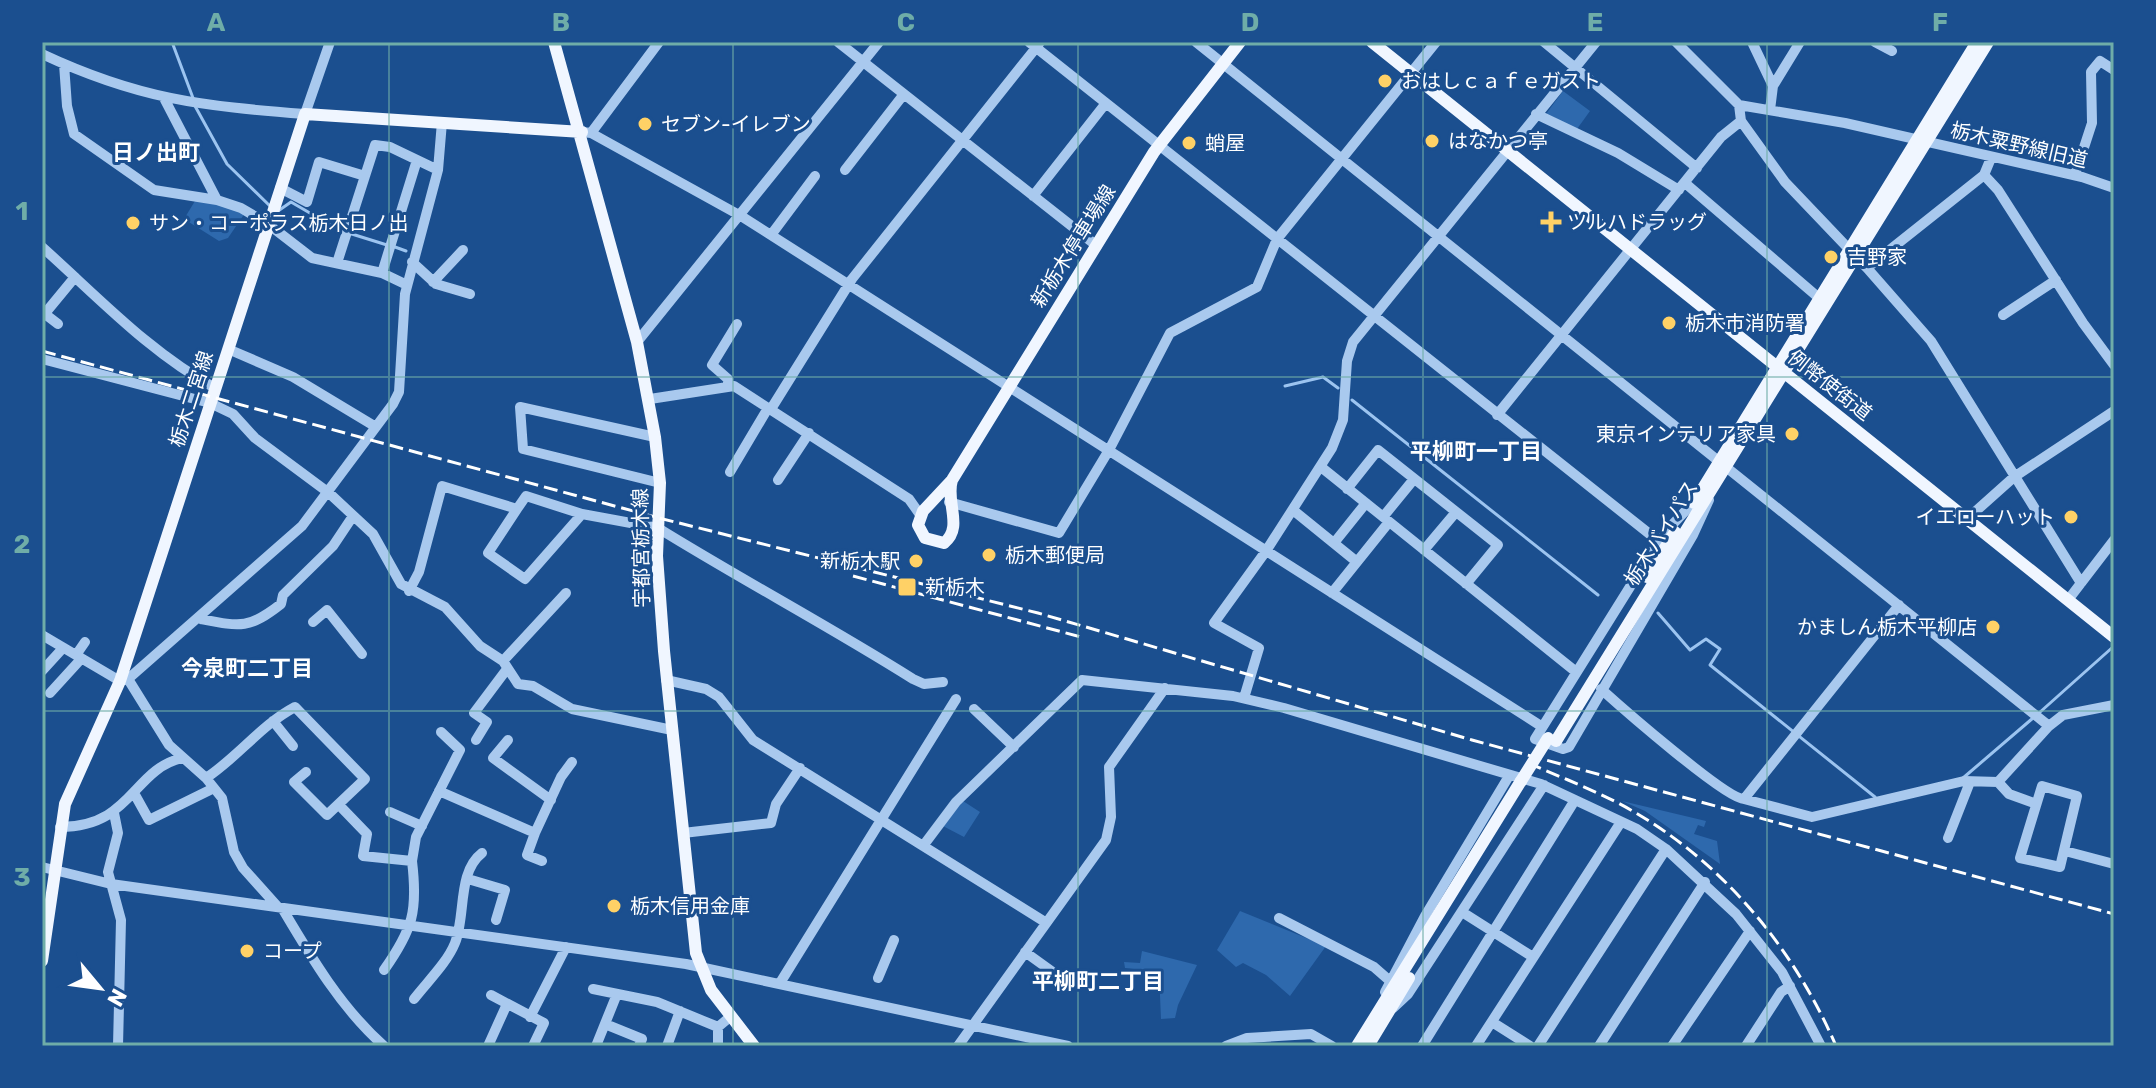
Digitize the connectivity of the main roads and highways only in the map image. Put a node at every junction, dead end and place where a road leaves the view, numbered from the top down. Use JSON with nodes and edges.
{"nodes":[{"id":1,"x":554,"y":42,"type":"edge"},
{"id":2,"x":1240,"y":42,"type":"edge"},
{"id":3,"x":1372,"y":42,"type":"edge"},
{"id":4,"x":1977,"y":42,"type":"edge"},
{"id":5,"x":1988,"y":42,"type":"edge"},
{"id":6,"x":586,"y":132,"type":"junction"},
{"id":7,"x":1920,"y":142,"type":"junction"},
{"id":8,"x":1852,"y":254,"type":"junction"},
{"id":9,"x":1780,"y":371,"type":"junction"},
{"id":10,"x":1723,"y":464,"type":"junction"},
{"id":11,"x":952,"y":480,"type":"junction"},
{"id":12,"x":2114,"y":637,"type":"edge"},
{"id":13,"x":1548,"y":735,"type":"junction"},
{"id":14,"x":42,"y":961,"type":"edge"},
{"id":15,"x":1384,"y":1012,"type":"junction"},
{"id":16,"x":754,"y":1046,"type":"edge"},
{"id":17,"x":1357,"y":1046,"type":"edge"},
{"id":18,"x":1368,"y":1046,"type":"edge"}],
"edges":[{"from":1,"to":6,"type":"main road","name":"宇都宮栃木線"},
{"from":2,"to":11,"type":"main road","name":"新栃木停車場線"},
{"from":3,"to":9,"type":"main road","name":"例幣使街道"},
{"from":4,"to":7,"type":"main road","name":"栃木バイパス"},
{"from":5,"to":7,"type":"main road","name":"栃木バイパス"},
{"from":6,"to":14,"type":"main road","name":"栃木二宮線"},
{"from":6,"to":16,"type":"main road","name":"宇都宮栃木線"},
{"from":7,"to":8,"type":"main road","name":"栃木バイパス"},
{"from":8,"to":9,"type":"main road","name":"栃木バイパス"},
{"from":8,"to":9,"type":"main road","name":"栃木バイパス"},
{"from":9,"to":10,"type":"main road","name":"栃木バイパス"},
{"from":9,"to":12,"type":"main road","name":"例幣使街道"},
{"from":10,"to":13,"type":"main road","name":"栃木バイパス"},
{"from":10,"to":13,"type":"main road","name":"栃木バイパス"},
{"from":11,"to":11,"type":"main road"},
{"from":13,"to":15,"type":"main road","name":"栃木バイパス","bridge":true},
{"from":15,"to":17,"type":"main road","name":"栃木バイパス"},
{"from":15,"to":18,"type":"main road","name":"栃木バイパス"}]}
